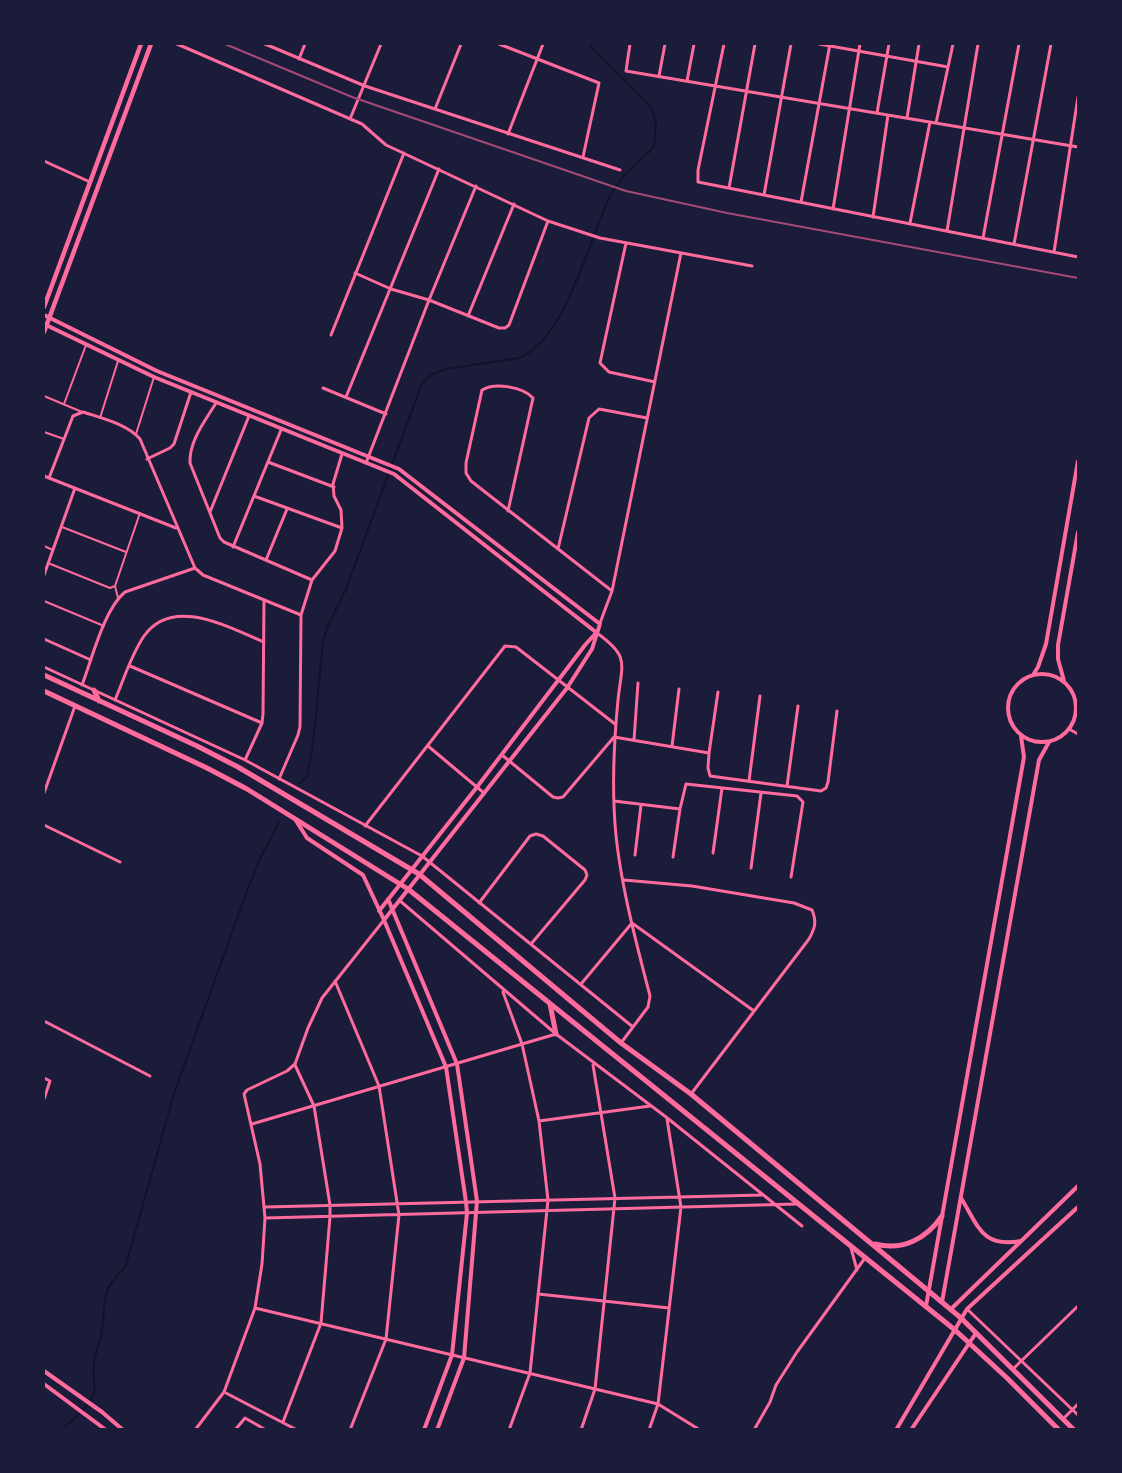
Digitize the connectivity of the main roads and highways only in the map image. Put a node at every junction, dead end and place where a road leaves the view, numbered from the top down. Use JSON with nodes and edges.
{"nodes":[{"id":1,"x":141,"y":44,"type":"edge"},
{"id":2,"x":151,"y":44,"type":"edge"},
{"id":3,"x":44,"y":307,"type":"edge"},
{"id":4,"x":46,"y":317,"type":"edge"},
{"id":5,"x":45,"y":325,"type":"edge"},
{"id":6,"x":44,"y":332,"type":"edge"},
{"id":7,"x":44,"y":675,"type":"edge"},
{"id":8,"x":94,"y":690,"type":"road end"},
{"id":9,"x":44,"y":692,"type":"edge"},
{"id":10,"x":99,"y":701,"type":"junction"},
{"id":11,"x":550,"y":1004,"type":"junction"},
{"id":12,"x":556,"y":1034,"type":"road end"},
{"id":13,"x":942,"y":1216,"type":"road end"},
{"id":14,"x":874,"y":1244,"type":"junction"},
{"id":15,"x":1059,"y":1430,"type":"edge"},
{"id":16,"x":1074,"y":1430,"type":"edge"}],
"edges":[{"from":1,"to":3,"type":"main road"},
{"from":2,"to":4,"type":"main road"},
{"from":4,"to":5,"type":"main road"},
{"from":5,"to":6,"type":"main road"},
{"from":7,"to":10,"type":"main road"},
{"from":8,"to":10,"type":"main road"},
{"from":9,"to":11,"type":"main road"},
{"from":10,"to":14,"type":"main road"},
{"from":11,"to":12,"type":"main road"},
{"from":11,"to":15,"type":"main road"},
{"from":13,"to":14,"type":"main road"},
{"from":14,"to":16,"type":"main road"}]}
